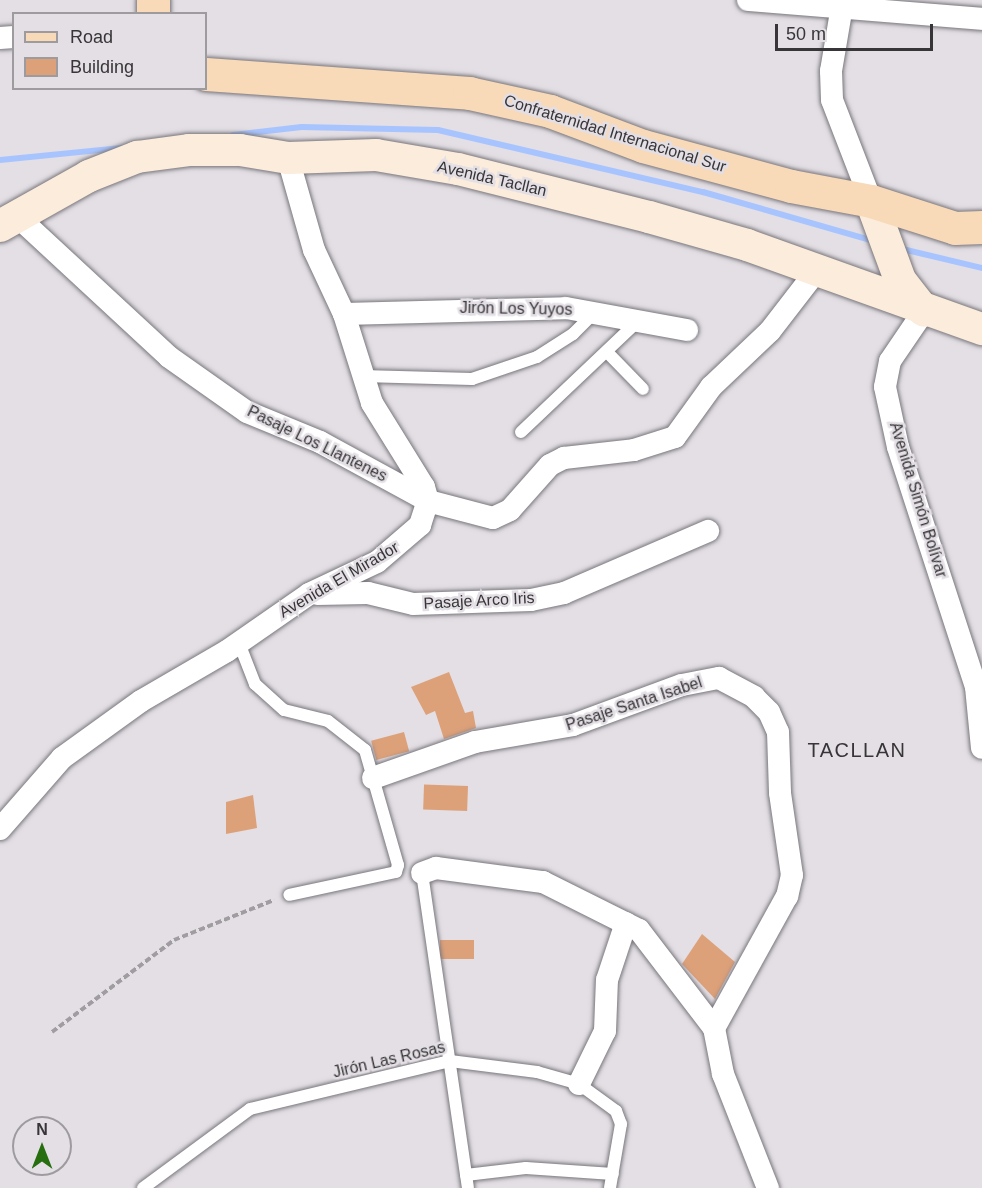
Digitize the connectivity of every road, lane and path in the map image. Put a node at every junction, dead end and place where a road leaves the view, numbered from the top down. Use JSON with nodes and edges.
{"nodes":[{"id":1,"x":748,"y":0,"type":"edge"},
{"id":2,"x":842,"y":5,"type":"edge"},
{"id":3,"x":982,"y":19,"type":"edge"},
{"id":4,"x":207,"y":74,"type":"edge"},
{"id":5,"x":288,"y":158,"type":"junction"},
{"id":6,"x":874,"y":211,"type":"junction"},
{"id":7,"x":10,"y":222,"type":"edge"},
{"id":8,"x":982,"y":227,"type":"edge"},
{"id":9,"x":818,"y":269,"type":"junction"},
{"id":10,"x":924,"y":311,"type":"junction"},
{"id":11,"x":594,"y":313,"type":"junction"},
{"id":12,"x":344,"y":314,"type":"junction"},
{"id":13,"x":639,"y":320,"type":"junction"},
{"id":14,"x":982,"y":329,"type":"edge"},
{"id":15,"x":687,"y":330,"type":"dead end"},
{"id":16,"x":608,"y":353,"type":"junction"},
{"id":17,"x":362,"y":376,"type":"junction"},
{"id":18,"x":643,"y":388,"type":"dead end"},
{"id":19,"x":521,"y":432,"type":"dead end"},
{"id":20,"x":428,"y":501,"type":"junction"},
{"id":21,"x":708,"y":531,"type":"dead end"},
{"id":22,"x":309,"y":594,"type":"junction"},
{"id":23,"x":238,"y":643,"type":"junction"},
{"id":24,"x":982,"y":748,"type":"edge"},
{"id":25,"x":373,"y":778,"type":"junction"},
{"id":26,"x":0,"y":829,"type":"edge"},
{"id":27,"x":422,"y":873,"type":"joint"},
{"id":28,"x":289,"y":895,"type":"joint"},
{"id":29,"x":626,"y":923,"type":"junction"},
{"id":30,"x":714,"y":1028,"type":"junction"},
{"id":31,"x":52,"y":1032,"type":"dead end"},
{"id":32,"x":450,"y":1061,"type":"junction"},
{"id":33,"x":579,"y":1084,"type":"junction"},
{"id":34,"x":613,"y":1174,"type":"junction"},
{"id":35,"x":467,"y":1182,"type":"edge"},
{"id":36,"x":143,"y":1188,"type":"edge"},
{"id":37,"x":610,"y":1188,"type":"edge"},
{"id":38,"x":768,"y":1188,"type":"edge"}],
"edges":[{"from":1,"to":2,"type":"street"},
{"from":2,"to":3,"type":"street"},
{"from":2,"to":6,"type":"street"},
{"from":4,"to":6,"type":"main road","name":"Confraternidad Internacional Sur"},
{"from":5,"to":7,"type":"street","name":"Avenida Tacllan"},
{"from":5,"to":9,"type":"street","name":"Avenida Tacllan"},
{"from":5,"to":12,"type":"street"},
{"from":6,"to":8,"type":"main road","name":"Confraternidad Internacional Sur"},
{"from":6,"to":10,"type":"street"},
{"from":7,"to":20,"type":"street","name":"Pasaje Los Llantenes"},
{"from":9,"to":10,"type":"street","name":"Avenida Tacllan"},
{"from":9,"to":20,"type":"street","name":"Pasaje Los Llantenes"},
{"from":10,"to":14,"type":"street","name":"Avenida Tacllan"},
{"from":10,"to":24,"type":"street","name":"Avenida Simón Bolívar"},
{"from":11,"to":12,"type":"street","name":"Jirón Los Yuyos"},
{"from":11,"to":13,"type":"street","name":"Jirón Los Yuyos"},
{"from":11,"to":17,"type":"lane"},
{"from":12,"to":17,"type":"street"},
{"from":13,"to":15,"type":"street","name":"Jirón Los Yuyos"},
{"from":13,"to":16,"type":"lane"},
{"from":16,"to":18,"type":"lane"},
{"from":16,"to":19,"type":"lane"},
{"from":17,"to":20,"type":"street"},
{"from":20,"to":22,"type":"street","name":"Avenida El Mirador"},
{"from":21,"to":22,"type":"street","name":"Pasaje Arco Iris"},
{"from":22,"to":23,"type":"street","name":"Avenida El Mirador"},
{"from":23,"to":25,"type":"lane"},
{"from":23,"to":26,"type":"street","name":"Avenida El Mirador"},
{"from":25,"to":28,"type":"lane"},
{"from":25,"to":30,"type":"street","name":"Pasaje Santa Isabel"},
{"from":27,"to":29,"type":"street"},
{"from":27,"to":32,"type":"lane"},
{"from":28,"to":31,"type":"path"},
{"from":29,"to":30,"type":"street"},
{"from":29,"to":33,"type":"street"},
{"from":30,"to":38,"type":"street"},
{"from":32,"to":33,"type":"lane","name":"Jirón Las Rosas"},
{"from":32,"to":35,"type":"lane"},
{"from":32,"to":36,"type":"lane","name":"Jirón Las Rosas"},
{"from":33,"to":34,"type":"lane","name":"Jirón Las Rosas"},
{"from":34,"to":35,"type":"lane"},
{"from":34,"to":37,"type":"lane","name":"Jirón Las Rosas"}]}
